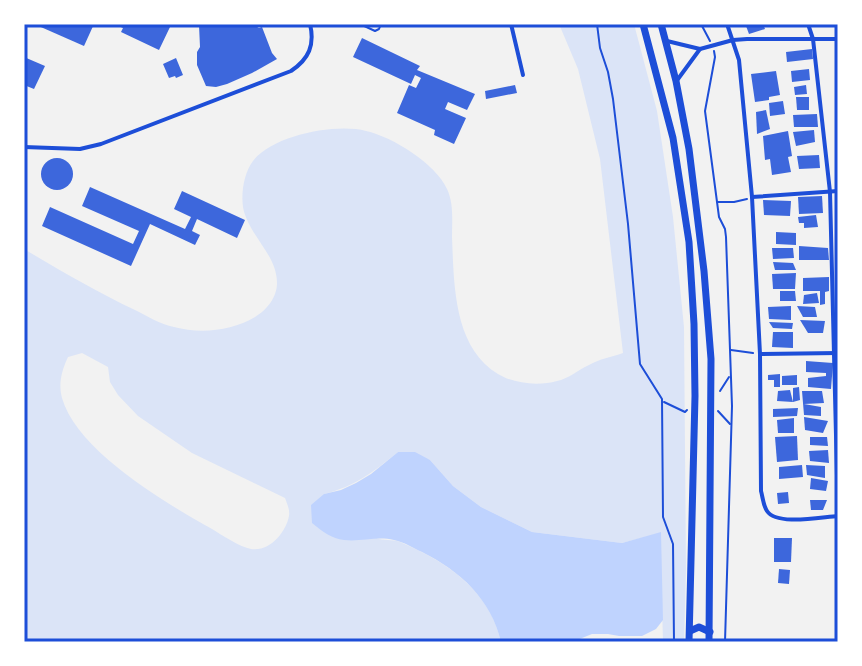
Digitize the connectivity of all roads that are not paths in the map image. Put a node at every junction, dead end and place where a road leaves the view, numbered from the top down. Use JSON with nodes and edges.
{"nodes":[{"id":1,"x":310,"y":24,"type":"edge"},
{"id":2,"x":360,"y":24,"type":"edge"},
{"id":3,"x":381,"y":24,"type":"edge"},
{"id":4,"x":511,"y":24,"type":"edge"},
{"id":5,"x":643,"y":24,"type":"edge"},
{"id":6,"x":661,"y":24,"type":"edge"},
{"id":7,"x":727,"y":24,"type":"edge"},
{"id":8,"x":808,"y":24,"type":"edge"},
{"id":9,"x":813,"y":39,"type":"junction"},
{"id":10,"x":838,"y":39,"type":"edge"},
{"id":11,"x":666,"y":40,"type":"junction"},
{"id":12,"x":733,"y":40,"type":"junction"},
{"id":13,"x":700,"y":49,"type":"junction"},
{"id":14,"x":523,"y":75,"type":"dead end"},
{"id":15,"x":676,"y":81,"type":"junction"},
{"id":16,"x":24,"y":147,"type":"edge"},
{"id":17,"x":838,"y":191,"type":"edge"},
{"id":18,"x":830,"y":192,"type":"junction"},
{"id":19,"x":752,"y":197,"type":"junction"},
{"id":20,"x":836,"y":353,"type":"edge"},
{"id":21,"x":760,"y":354,"type":"junction"},
{"id":22,"x":838,"y":516,"type":"edge"},
{"id":23,"x":690,"y":631,"type":"junction"},
{"id":24,"x":710,"y":632,"type":"junction"},
{"id":25,"x":689,"y":642,"type":"edge"},
{"id":26,"x":709,"y":642,"type":"edge"}],
"edges":[{"from":1,"to":16,"type":"street"},
{"from":2,"to":3,"type":"lane"},
{"from":4,"to":14,"type":"street"},
{"from":5,"to":23,"type":"main road"},
{"from":6,"to":11,"type":"main road"},
{"from":7,"to":12,"type":"street"},
{"from":8,"to":9,"type":"street"},
{"from":9,"to":10,"type":"street"},
{"from":9,"to":12,"type":"street"},
{"from":9,"to":18,"type":"street"},
{"from":11,"to":13,"type":"street"},
{"from":11,"to":15,"type":"main road"},
{"from":12,"to":13,"type":"street"},
{"from":12,"to":19,"type":"street"},
{"from":13,"to":15,"type":"street"},
{"from":15,"to":24,"type":"main road"},
{"from":17,"to":18,"type":"street"},
{"from":18,"to":19,"type":"street"},
{"from":18,"to":20,"type":"street"},
{"from":19,"to":21,"type":"street"},
{"from":20,"to":21,"type":"street"},
{"from":20,"to":22,"type":"street"},
{"from":21,"to":22,"type":"street"},
{"from":23,"to":24,"type":"main road"},
{"from":23,"to":25,"type":"main road"},
{"from":24,"to":26,"type":"main road"}]}
